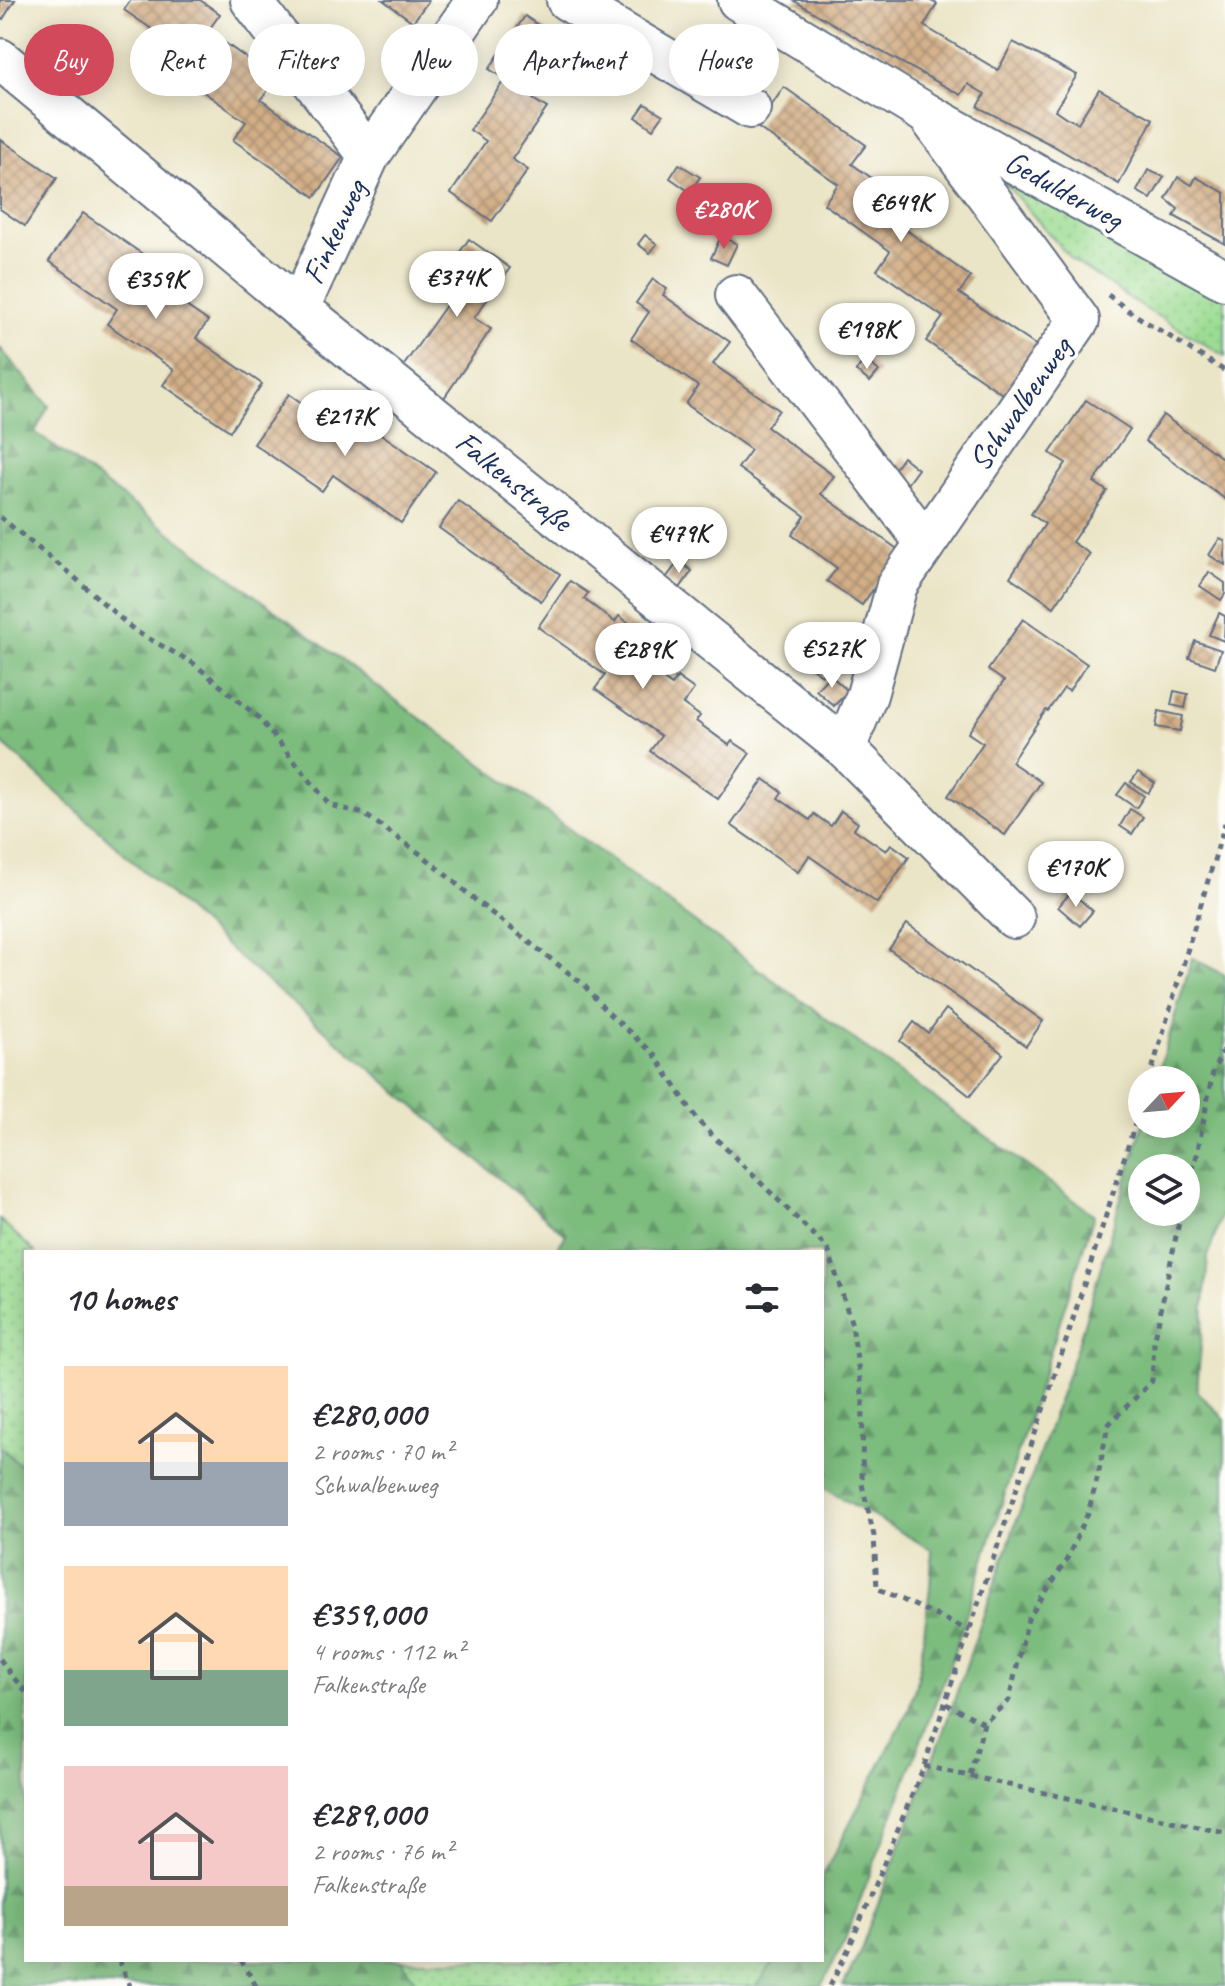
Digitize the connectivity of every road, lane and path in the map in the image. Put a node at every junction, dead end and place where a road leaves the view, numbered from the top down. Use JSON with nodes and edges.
{"nodes":[{"id":1,"x":251,"y":0,"type":"edge"},
{"id":2,"x":477,"y":0,"type":"edge"},
{"id":3,"x":567,"y":0,"type":"edge"},
{"id":4,"x":738,"y":0,"type":"edge"},
{"id":5,"x":0,"y":59,"type":"edge"},
{"id":6,"x":750,"y":108,"type":"dead end"},
{"id":7,"x":927,"y":114,"type":"junction"},
{"id":8,"x":369,"y":156,"type":"junction"},
{"id":9,"x":1225,"y":280,"type":"edge"},
{"id":10,"x":736,"y":295,"type":"dead end"},
{"id":11,"x":299,"y":308,"type":"junction"},
{"id":12,"x":0,"y":517,"type":"edge"},
{"id":13,"x":925,"y":542,"type":"junction"},
{"id":14,"x":845,"y":748,"type":"junction"},
{"id":15,"x":1225,"y":823,"type":"edge"},
{"id":16,"x":1014,"y":918,"type":"dead end"},
{"id":17,"x":1225,"y":1036,"type":"edge"},
{"id":18,"x":1153,"y":1066,"type":"edge"},
{"id":19,"x":1131,"y":1138,"type":"edge"},
{"id":20,"x":1197,"y":1154,"type":"edge"},
{"id":21,"x":1178,"y":1226,"type":"edge"},
{"id":22,"x":970,"y":1631,"type":"junction"},
{"id":23,"x":0,"y":1659,"type":"edge"},
{"id":24,"x":24,"y":1690,"type":"edge"},
{"id":25,"x":946,"y":1704,"type":"junction"},
{"id":26,"x":984,"y":1723,"type":"junction"},
{"id":27,"x":924,"y":1766,"type":"junction"},
{"id":28,"x":970,"y":1775,"type":"junction"},
{"id":29,"x":1225,"y":1833,"type":"edge"},
{"id":30,"x":120,"y":1962,"type":"edge"},
{"id":31,"x":242,"y":1962,"type":"edge"},
{"id":32,"x":130,"y":1986,"type":"edge"},
{"id":33,"x":256,"y":1986,"type":"edge"},
{"id":34,"x":830,"y":1986,"type":"edge"}],
"edges":[{"from":1,"to":8,"type":"street","name":"Finkenweg"},
{"from":2,"to":8,"type":"street","name":"Finkenweg"},
{"from":3,"to":6,"type":"street"},
{"from":4,"to":7,"type":"street","name":"Gedulderweg"},
{"from":5,"to":11,"type":"street","name":"Falkenstraße"},
{"from":7,"to":9,"type":"street","name":"Gedulderweg"},
{"from":7,"to":13,"type":"street","name":"Schwalbenweg"},
{"from":8,"to":11,"type":"street","name":"Finkenweg"},
{"from":10,"to":13,"type":"street"},
{"from":11,"to":14,"type":"street","name":"Falkenstraße"},
{"from":12,"to":22,"type":"path"},
{"from":13,"to":14,"type":"street","name":"Schwalbenweg"},
{"from":14,"to":16,"type":"street","name":"Falkenstraße"},
{"from":15,"to":18,"type":"path"},
{"from":17,"to":20,"type":"path"},
{"from":19,"to":22,"type":"path"},
{"from":21,"to":26,"type":"path"},
{"from":22,"to":25,"type":"path"},
{"from":23,"to":24,"type":"path"},
{"from":25,"to":26,"type":"path"},
{"from":25,"to":27,"type":"path"},
{"from":26,"to":28,"type":"path"},
{"from":27,"to":28,"type":"path"},
{"from":27,"to":34,"type":"path"},
{"from":28,"to":29,"type":"path"},
{"from":30,"to":32,"type":"path"},
{"from":31,"to":33,"type":"path"}]}
